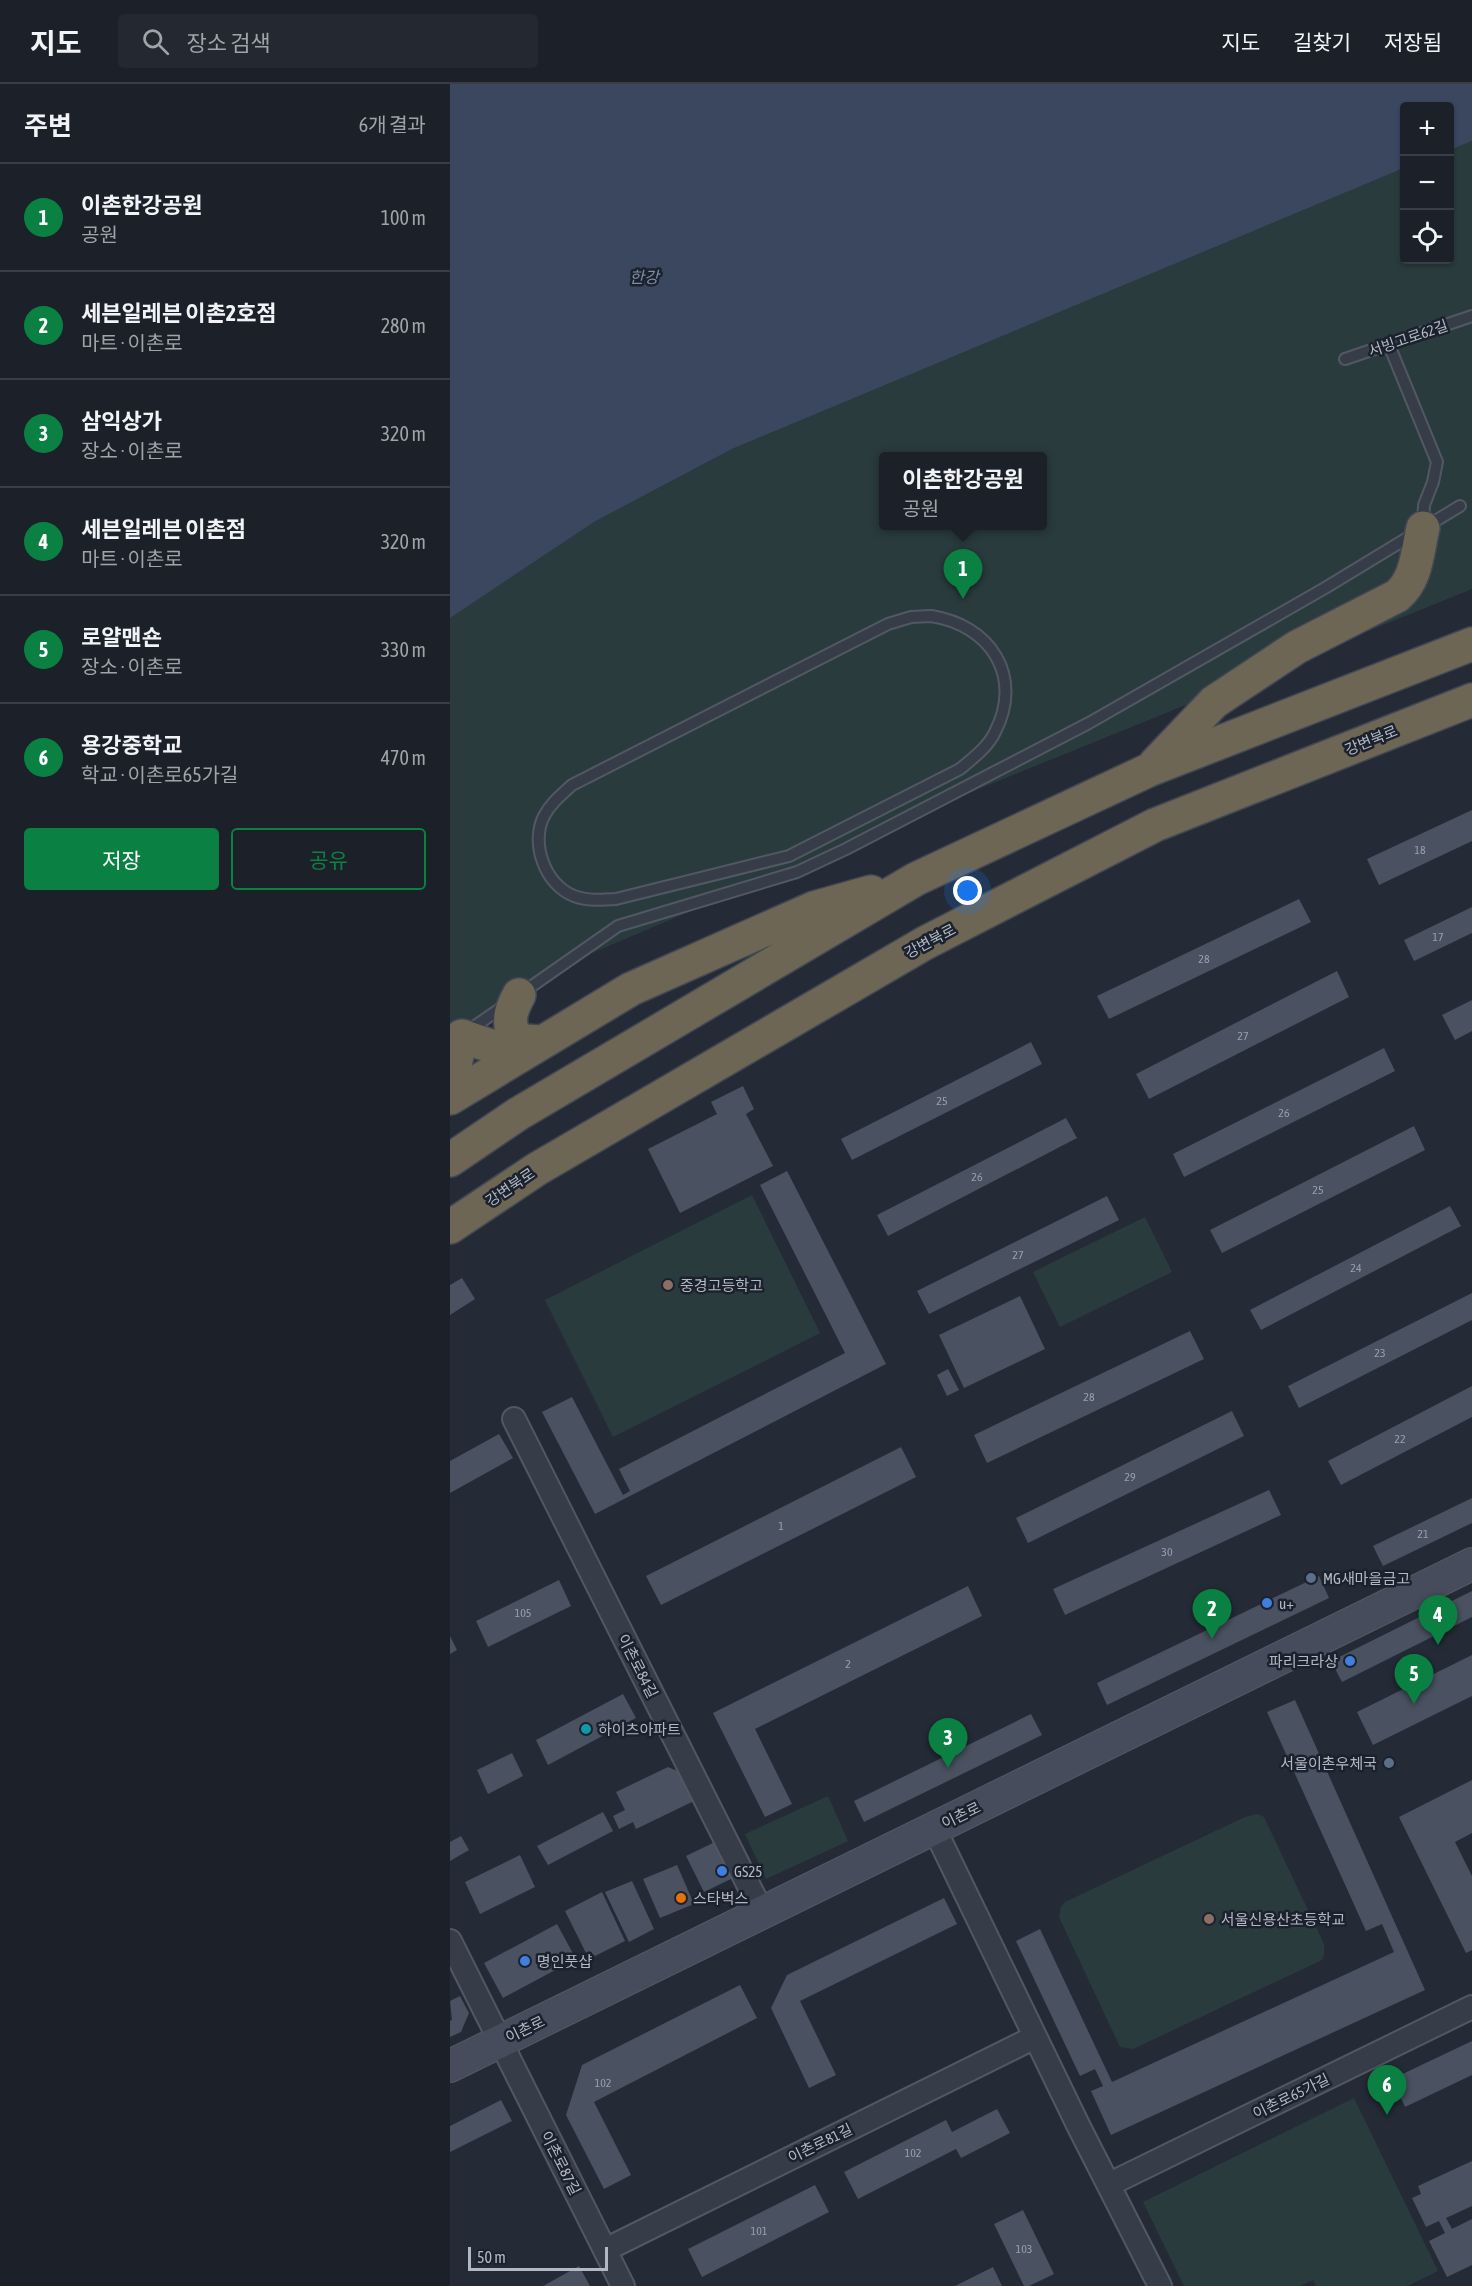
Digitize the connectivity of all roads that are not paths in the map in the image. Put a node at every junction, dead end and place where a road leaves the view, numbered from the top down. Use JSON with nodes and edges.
{"nodes":[{"id":1,"x":1472,"y":316,"type":"edge"},
{"id":2,"x":1389,"y":345,"type":"junction"},
{"id":3,"x":1345,"y":359,"type":"dead end"},
{"id":4,"x":1460,"y":506,"type":"dead end"},
{"id":5,"x":1423,"y":528,"type":"junction"},
{"id":6,"x":888,"y":624,"type":"joint"},
{"id":7,"x":1472,"y":644,"type":"edge"},
{"id":8,"x":1472,"y":700,"type":"edge"},
{"id":9,"x":1149,"y":770,"type":"junction"},
{"id":10,"x":916,"y":879,"type":"junction"},
{"id":11,"x":519,"y":995,"type":"junction"},
{"id":12,"x":456,"y":1040,"type":"edge"},
{"id":13,"x":531,"y":1049,"type":"junction"},
{"id":14,"x":450,"y":1084,"type":"edge"},
{"id":15,"x":450,"y":1098,"type":"edge"},
{"id":16,"x":450,"y":1160,"type":"edge"},
{"id":17,"x":450,"y":1227,"type":"edge"},
{"id":18,"x":514,"y":1419,"type":"dead end"},
{"id":19,"x":1472,"y":1564,"type":"edge"},
{"id":20,"x":934,"y":1828,"type":"junction"},
{"id":21,"x":762,"y":1912,"type":"junction"},
{"id":22,"x":450,"y":1941,"type":"edge"},
{"id":23,"x":1472,"y":2007,"type":"edge"},
{"id":24,"x":1035,"y":2037,"type":"junction"},
{"id":25,"x":500,"y":2041,"type":"junction"},
{"id":26,"x":450,"y":2066,"type":"edge"},
{"id":27,"x":1110,"y":2184,"type":"junction"},
{"id":28,"x":605,"y":2250,"type":"junction"},
{"id":29,"x":623,"y":2286,"type":"edge"},
{"id":30,"x":1160,"y":2286,"type":"edge"}],
"edges":[{"from":1,"to":2,"type":"lane","name":"서빙고로62길"},
{"from":2,"to":3,"type":"lane","name":"서빙고로62길"},
{"from":2,"to":5,"type":"lane"},
{"from":4,"to":5,"type":"lane"},
{"from":5,"to":9,"type":"highway"},
{"from":5,"to":11,"type":"lane"},
{"from":6,"to":6,"type":"lane"},
{"from":7,"to":9,"type":"highway"},
{"from":8,"to":17,"type":"highway","name":"강변북로"},
{"from":9,"to":10,"type":"highway"},
{"from":10,"to":13,"type":"highway"},
{"from":10,"to":16,"type":"highway"},
{"from":11,"to":12,"type":"lane"},
{"from":11,"to":13,"type":"highway"},
{"from":12,"to":13,"type":"highway"},
{"from":12,"to":14,"type":"highway"},
{"from":13,"to":15,"type":"highway"},
{"from":18,"to":21,"type":"street","name":"이촌로84길"},
{"from":19,"to":20,"type":"street","name":"이촌로"},
{"from":20,"to":21,"type":"street","name":"이촌로"},
{"from":20,"to":24,"type":"street"},
{"from":21,"to":25,"type":"street","name":"이촌로"},
{"from":22,"to":25,"type":"street","name":"이촌로87길"},
{"from":23,"to":27,"type":"street","name":"이촌로65가길"},
{"from":24,"to":27,"type":"street"},
{"from":24,"to":28,"type":"street","name":"이촌로81길"},
{"from":25,"to":26,"type":"street","name":"이촌로"},
{"from":25,"to":28,"type":"street","name":"이촌로87길"},
{"from":27,"to":30,"type":"street"},
{"from":28,"to":29,"type":"street","name":"이촌로87길"}]}
